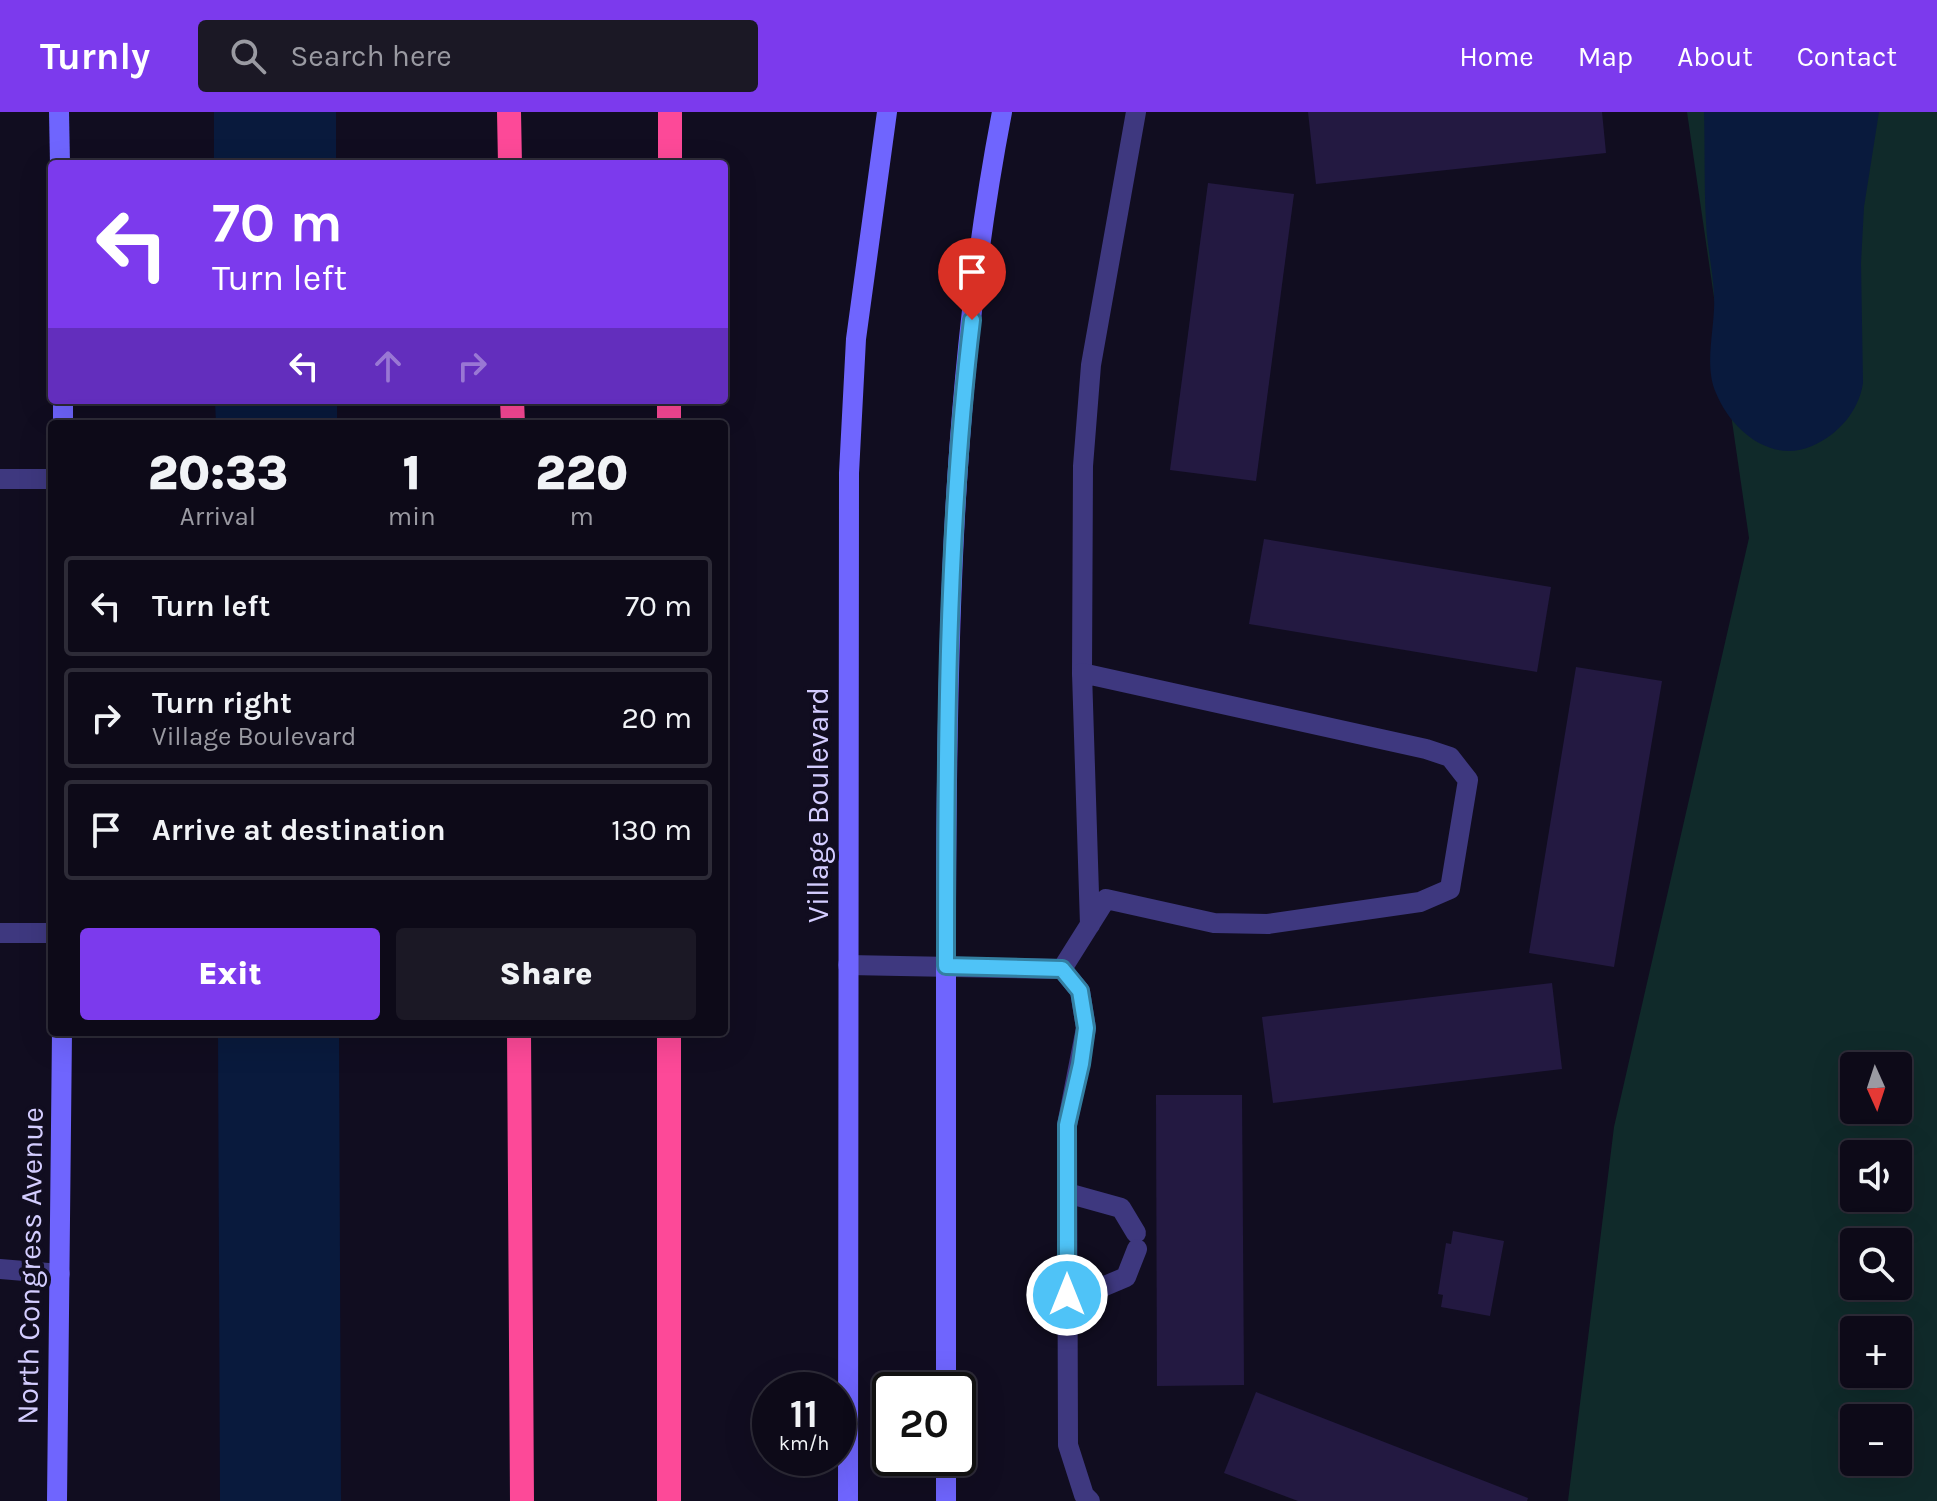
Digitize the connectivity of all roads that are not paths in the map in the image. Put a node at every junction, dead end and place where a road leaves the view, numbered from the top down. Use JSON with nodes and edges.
{"nodes":[{"id":1,"x":59,"y":112,"type":"edge"},
{"id":2,"x":509,"y":112,"type":"edge"},
{"id":3,"x":670,"y":112,"type":"edge"},
{"id":4,"x":887,"y":112,"type":"edge"},
{"id":5,"x":1002,"y":112,"type":"edge"},
{"id":6,"x":1136,"y":112,"type":"edge"},
{"id":7,"x":60,"y":160,"type":"edge"},
{"id":8,"x":510,"y":160,"type":"edge"},
{"id":9,"x":670,"y":160,"type":"edge"},
{"id":10,"x":0,"y":479,"type":"edge"},
{"id":11,"x":48,"y":479,"type":"edge"},
{"id":12,"x":1082,"y":673,"type":"junction"},
{"id":13,"x":1090,"y":925,"type":"junction"},
{"id":14,"x":0,"y":933,"type":"edge"},
{"id":15,"x":48,"y":933,"type":"edge"},
{"id":16,"x":848,"y":965,"type":"junction"},
{"id":17,"x":946,"y":966,"type":"junction"},
{"id":18,"x":1062,"y":969,"type":"junction"},
{"id":19,"x":62,"y":1036,"type":"edge"},
{"id":20,"x":519,"y":1036,"type":"edge"},
{"id":21,"x":669,"y":1036,"type":"edge"},
{"id":22,"x":1067,"y":1193,"type":"junction"},
{"id":23,"x":0,"y":1269,"type":"edge"},
{"id":24,"x":60,"y":1274,"type":"junction"},
{"id":25,"x":1067,"y":1295,"type":"junction"},
{"id":26,"x":946,"y":1372,"type":"edge"},
{"id":27,"x":946,"y":1476,"type":"edge"},
{"id":28,"x":57,"y":1501,"type":"edge"},
{"id":29,"x":522,"y":1501,"type":"edge"},
{"id":30,"x":669,"y":1501,"type":"edge"},
{"id":31,"x":848,"y":1501,"type":"edge"},
{"id":32,"x":946,"y":1501,"type":"edge"},
{"id":33,"x":1090,"y":1501,"type":"edge"}],
"edges":[{"from":1,"to":7,"type":"street"},
{"from":2,"to":8,"type":"highway"},
{"from":3,"to":9,"type":"highway"},
{"from":4,"to":16,"type":"street","name":"Village Boulevard"},
{"from":5,"to":17,"type":"street"},
{"from":6,"to":12,"type":"street"},
{"from":10,"to":11,"type":"street"},
{"from":12,"to":13,"type":"street"},
{"from":12,"to":13,"type":"street"},
{"from":13,"to":18,"type":"street"},
{"from":14,"to":15,"type":"street"},
{"from":16,"to":17,"type":"street"},
{"from":16,"to":31,"type":"street","name":"Village Boulevard"},
{"from":17,"to":18,"type":"street"},
{"from":17,"to":26,"type":"street"},
{"from":18,"to":22,"type":"street"},
{"from":19,"to":24,"type":"street","name":"North Congress Avenue"},
{"from":20,"to":29,"type":"highway"},
{"from":21,"to":30,"type":"highway"},
{"from":22,"to":25,"type":"street"},
{"from":22,"to":25,"type":"street"},
{"from":23,"to":24,"type":"street"},
{"from":24,"to":28,"type":"street","name":"North Congress Avenue"},
{"from":25,"to":33,"type":"street"},
{"from":27,"to":32,"type":"street"}]}
